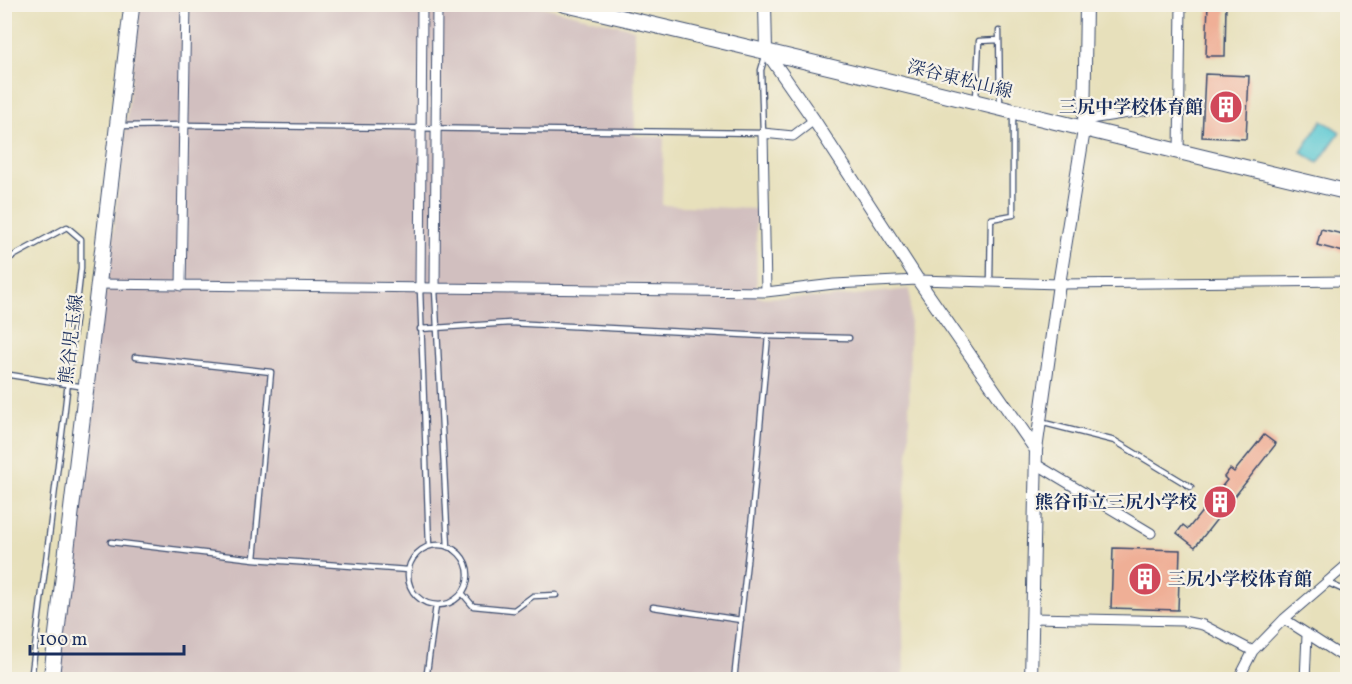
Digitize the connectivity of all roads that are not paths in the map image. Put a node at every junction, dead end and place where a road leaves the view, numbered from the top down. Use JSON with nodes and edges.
{"nodes":[{"id":1,"x":132,"y":4,"type":"edge"},
{"id":2,"x":186,"y":4,"type":"edge"},
{"id":3,"x":422,"y":4,"type":"edge"},
{"id":4,"x":437,"y":4,"type":"edge"},
{"id":5,"x":563,"y":4,"type":"edge"},
{"id":6,"x":765,"y":4,"type":"edge"},
{"id":7,"x":1086,"y":4,"type":"edge"},
{"id":8,"x":1181,"y":4,"type":"edge"},
{"id":9,"x":999,"y":31,"type":"dead end"},
{"id":10,"x":999,"y":40,"type":"junction"},
{"id":11,"x":766,"y":51,"type":"junction"},
{"id":12,"x":976,"y":103,"type":"junction"},
{"id":13,"x":1179,"y":105,"type":"junction"},
{"id":14,"x":1006,"y":111,"type":"junction"},
{"id":15,"x":814,"y":120,"type":"junction"},
{"id":16,"x":183,"y":125,"type":"junction"},
{"id":17,"x":1084,"y":125,"type":"junction"},
{"id":18,"x":117,"y":126,"type":"junction"},
{"id":19,"x":421,"y":129,"type":"junction"},
{"id":20,"x":438,"y":129,"type":"junction"},
{"id":21,"x":763,"y":133,"type":"junction"},
{"id":22,"x":1179,"y":152,"type":"junction"},
{"id":23,"x":1347,"y":192,"type":"edge"},
{"id":24,"x":4,"y":261,"type":"edge"},
{"id":25,"x":918,"y":280,"type":"junction"},
{"id":26,"x":990,"y":281,"type":"junction"},
{"id":27,"x":1347,"y":281,"type":"edge"},
{"id":28,"x":98,"y":284,"type":"junction"},
{"id":29,"x":1059,"y":284,"type":"junction"},
{"id":30,"x":181,"y":286,"type":"junction"},
{"id":31,"x":420,"y":289,"type":"junction"},
{"id":32,"x":435,"y":289,"type":"junction"},
{"id":33,"x":766,"y":292,"type":"junction"},
{"id":34,"x":437,"y":328,"type":"junction"},
{"id":35,"x":420,"y":329,"type":"junction"},
{"id":36,"x":768,"y":336,"type":"junction"},
{"id":37,"x":849,"y":338,"type":"dead end"},
{"id":38,"x":135,"y":357,"type":"dead end"},
{"id":39,"x":4,"y":374,"type":"edge"},
{"id":40,"x":67,"y":384,"type":"junction"},
{"id":41,"x":85,"y":387,"type":"junction"},
{"id":42,"x":1040,"y":422,"type":"junction"},
{"id":43,"x":1036,"y":450,"type":"junction"},
{"id":44,"x":1036,"y":464,"type":"junction"},
{"id":45,"x":1191,"y":487,"type":"dead end"},
{"id":46,"x":1151,"y":533,"type":"dead end"},
{"id":47,"x":111,"y":542,"type":"dead end"},
{"id":48,"x":429,"y":546,"type":"junction"},
{"id":49,"x":448,"y":547,"type":"junction"},
{"id":50,"x":254,"y":559,"type":"junction"},
{"id":51,"x":1347,"y":564,"type":"edge"},
{"id":52,"x":408,"y":570,"type":"junction"},
{"id":53,"x":1326,"y":582,"type":"junction"},
{"id":54,"x":1347,"y":591,"type":"edge"},
{"id":55,"x":462,"y":593,"type":"junction"},
{"id":56,"x":556,"y":595,"type":"dead end"},
{"id":57,"x":436,"y":605,"type":"junction"},
{"id":58,"x":652,"y":607,"type":"dead end"},
{"id":59,"x":1032,"y":618,"type":"junction"},
{"id":60,"x":741,"y":620,"type":"junction"},
{"id":61,"x":1284,"y":620,"type":"junction"},
{"id":62,"x":1307,"y":635,"type":"junction"},
{"id":63,"x":1253,"y":651,"type":"junction"},
{"id":64,"x":1347,"y":660,"type":"edge"},
{"id":65,"x":31,"y":680,"type":"edge"},
{"id":66,"x":51,"y":680,"type":"edge"},
{"id":67,"x":426,"y":680,"type":"edge"},
{"id":68,"x":734,"y":680,"type":"edge"},
{"id":69,"x":1031,"y":680,"type":"edge"},
{"id":70,"x":1238,"y":680,"type":"edge"},
{"id":71,"x":1305,"y":680,"type":"edge"}],
"edges":[{"from":1,"to":18,"type":"main road","name":"熊谷児玉線"},
{"from":2,"to":16,"type":"street"},
{"from":3,"to":19,"type":"street"},
{"from":4,"to":20,"type":"street"},
{"from":5,"to":11,"type":"main road","name":"深谷東松山線"},
{"from":6,"to":11,"type":"street"},
{"from":7,"to":17,"type":"street"},
{"from":8,"to":13,"type":"street"},
{"from":9,"to":10,"type":"lane"},
{"from":10,"to":12,"type":"lane"},
{"from":10,"to":14,"type":"lane"},
{"from":11,"to":12,"type":"main road","name":"深谷東松山線"},
{"from":11,"to":15,"type":"street"},
{"from":11,"to":21,"type":"lane"},
{"from":12,"to":14,"type":"main road","name":"深谷東松山線"},
{"from":13,"to":17,"type":"street"},
{"from":13,"to":22,"type":"street"},
{"from":14,"to":17,"type":"main road","name":"深谷東松山線"},
{"from":14,"to":26,"type":"lane"},
{"from":15,"to":21,"type":"street"},
{"from":15,"to":25,"type":"street"},
{"from":16,"to":18,"type":"lane"},
{"from":16,"to":19,"type":"lane"},
{"from":16,"to":30,"type":"street"},
{"from":17,"to":22,"type":"main road","name":"深谷東松山線"},
{"from":17,"to":29,"type":"street"},
{"from":18,"to":28,"type":"main road","name":"熊谷児玉線"},
{"from":19,"to":20,"type":"lane"},
{"from":19,"to":31,"type":"street"},
{"from":20,"to":21,"type":"lane"},
{"from":20,"to":32,"type":"street"},
{"from":21,"to":33,"type":"street"},
{"from":22,"to":23,"type":"main road","name":"深谷東松山線"},
{"from":24,"to":40,"type":"lane"},
{"from":25,"to":26,"type":"street"},
{"from":25,"to":33,"type":"street"},
{"from":25,"to":43,"type":"street"},
{"from":26,"to":29,"type":"street"},
{"from":27,"to":29,"type":"street"},
{"from":28,"to":30,"type":"street"},
{"from":28,"to":41,"type":"main road","name":"熊谷児玉線"},
{"from":29,"to":42,"type":"street"},
{"from":30,"to":31,"type":"street"},
{"from":31,"to":32,"type":"street"},
{"from":31,"to":35,"type":"lane"},
{"from":32,"to":33,"type":"street"},
{"from":32,"to":34,"type":"lane"},
{"from":34,"to":35,"type":"lane"},
{"from":34,"to":36,"type":"lane"},
{"from":34,"to":49,"type":"lane"},
{"from":35,"to":48,"type":"lane"},
{"from":36,"to":37,"type":"lane"},
{"from":36,"to":60,"type":"lane"},
{"from":38,"to":50,"type":"lane"},
{"from":39,"to":40,"type":"lane"},
{"from":40,"to":41,"type":"lane"},
{"from":40,"to":65,"type":"lane"},
{"from":41,"to":66,"type":"main road","name":"熊谷児玉線"},
{"from":42,"to":43,"type":"street"},
{"from":42,"to":45,"type":"lane"},
{"from":43,"to":44,"type":"street"},
{"from":44,"to":46,"type":"street"},
{"from":44,"to":59,"type":"street"},
{"from":47,"to":50,"type":"lane"},
{"from":48,"to":49,"type":"lane"},
{"from":48,"to":52,"type":"lane"},
{"from":49,"to":55,"type":"lane"},
{"from":50,"to":52,"type":"lane"},
{"from":51,"to":53,"type":"street"},
{"from":52,"to":57,"type":"lane"},
{"from":53,"to":54,"type":"lane"},
{"from":53,"to":61,"type":"street"},
{"from":55,"to":56,"type":"lane"},
{"from":55,"to":57,"type":"lane"},
{"from":57,"to":67,"type":"lane"},
{"from":58,"to":60,"type":"lane"},
{"from":59,"to":63,"type":"street"},
{"from":59,"to":69,"type":"street"},
{"from":60,"to":68,"type":"lane"},
{"from":61,"to":62,"type":"street"},
{"from":61,"to":63,"type":"street"},
{"from":62,"to":64,"type":"street"},
{"from":62,"to":71,"type":"street"},
{"from":63,"to":70,"type":"street"}]}
